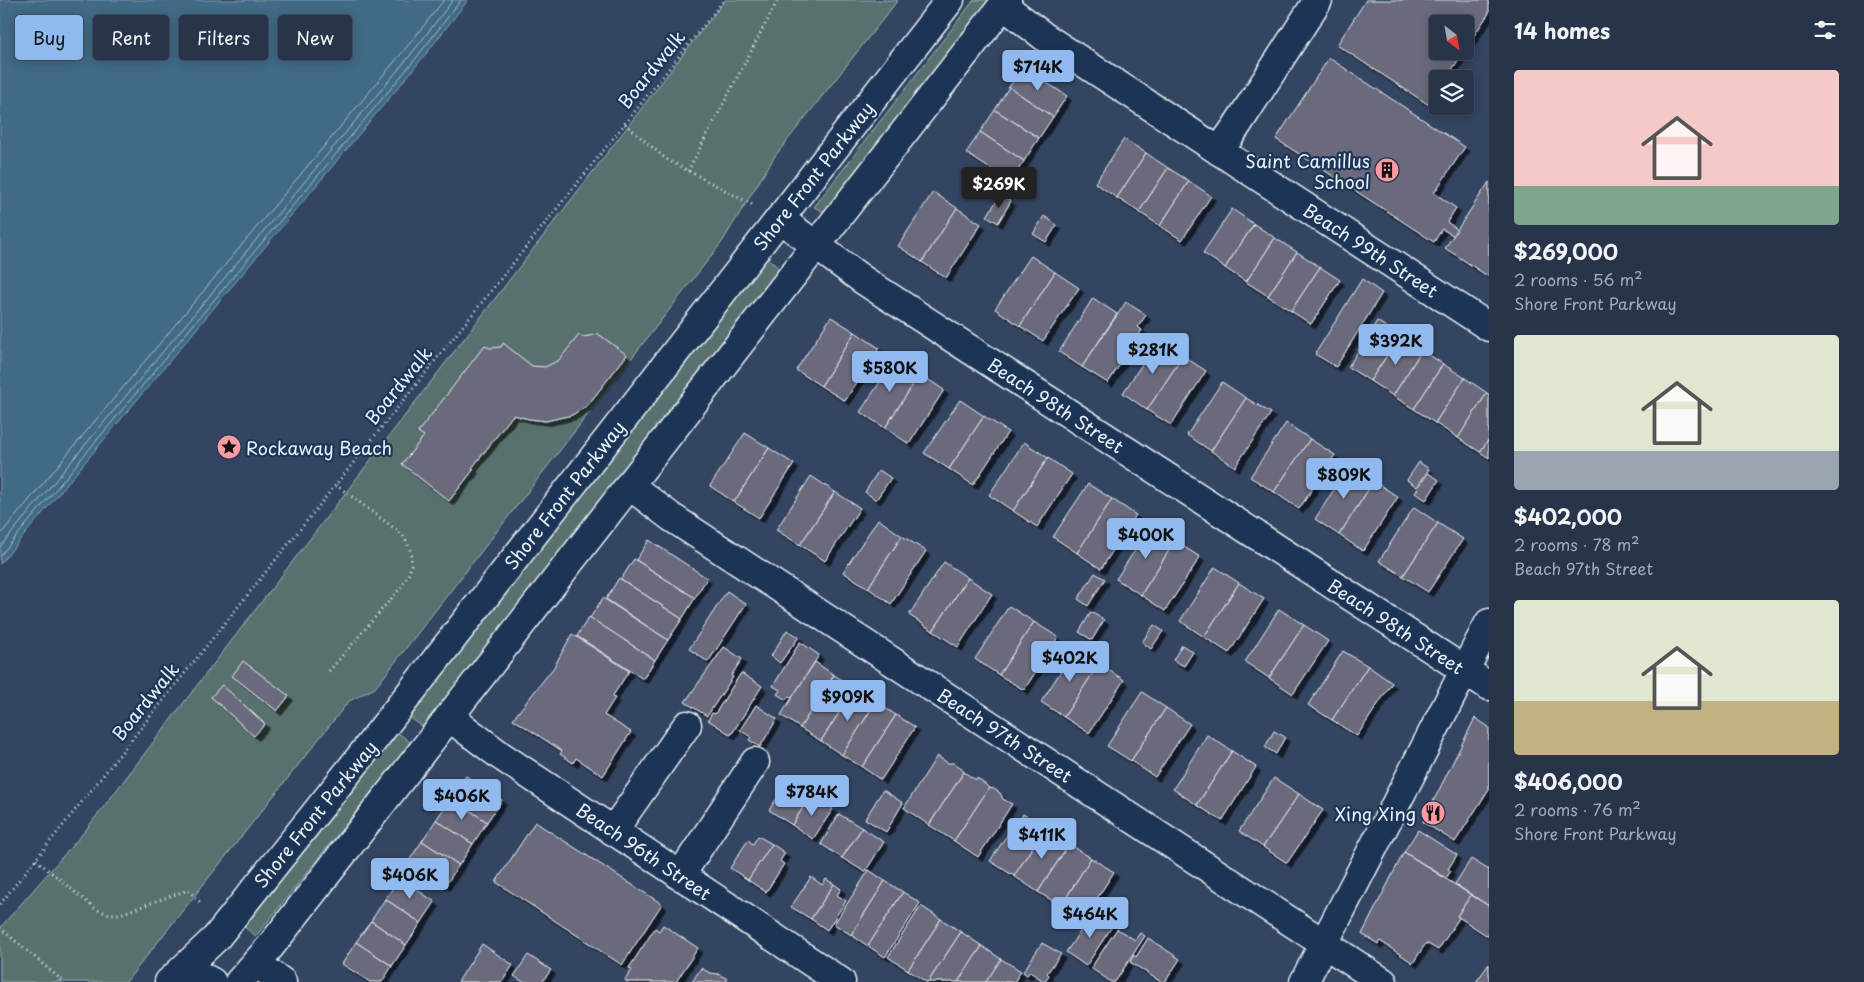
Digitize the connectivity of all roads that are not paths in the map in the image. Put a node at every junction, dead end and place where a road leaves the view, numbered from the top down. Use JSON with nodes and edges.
{"nodes":[{"id":1,"x":950,"y":0,"type":"edge"},
{"id":2,"x":1318,"y":0,"type":"edge"},
{"id":3,"x":1005,"y":3,"type":"edge"},
{"id":4,"x":1219,"y":151,"type":"junction"},
{"id":5,"x":780,"y":219,"type":"junction"},
{"id":6,"x":816,"y":246,"type":"junction"},
{"id":7,"x":1489,"y":327,"type":"edge"},
{"id":8,"x":629,"y":485,"type":"junction"},
{"id":9,"x":1489,"y":623,"type":"edge"},
{"id":10,"x":1465,"y":670,"type":"junction"},
{"id":11,"x":1489,"y":686,"type":"edge"},
{"id":12,"x":449,"y":717,"type":"junction"},
{"id":13,"x":687,"y":725,"type":"dead end"},
{"id":14,"x":755,"y":762,"type":"dead end"},
{"id":15,"x":613,"y":831,"type":"junction"},
{"id":16,"x":680,"y":876,"type":"junction"},
{"id":17,"x":1324,"y":943,"type":"junction"},
{"id":18,"x":248,"y":972,"type":"edge"},
{"id":19,"x":177,"y":975,"type":"edge"},
{"id":20,"x":212,"y":982,"type":"edge"},
{"id":21,"x":282,"y":982,"type":"edge"},
{"id":22,"x":841,"y":982,"type":"edge"},
{"id":23,"x":1304,"y":982,"type":"edge"},
{"id":24,"x":1383,"y":982,"type":"edge"}],
"edges":[{"from":1,"to":5,"type":"street","name":"Shore Front Parkway"},
{"from":2,"to":4,"type":"street"},
{"from":3,"to":4,"type":"street","name":"Beach 99th Street"},
{"from":3,"to":6,"type":"street"},
{"from":4,"to":7,"type":"street","name":"Beach 99th Street"},
{"from":5,"to":6,"type":"street","name":"Beach 98th Street"},
{"from":5,"to":19,"type":"street","name":"Shore Front Parkway"},
{"from":6,"to":8,"type":"street"},
{"from":6,"to":10,"type":"street","name":"Beach 98th Street"},
{"from":8,"to":12,"type":"street"},
{"from":8,"to":17,"type":"street","name":"Beach 97th Street"},
{"from":9,"to":10,"type":"street"},
{"from":10,"to":11,"type":"street","name":"Beach 98th Street"},
{"from":10,"to":17,"type":"street"},
{"from":12,"to":15,"type":"street","name":"Beach 96th Street"},
{"from":12,"to":18,"type":"street"},
{"from":13,"to":15,"type":"street"},
{"from":14,"to":16,"type":"street"},
{"from":15,"to":16,"type":"street","name":"Beach 96th Street"},
{"from":16,"to":22,"type":"street","name":"Beach 96th Street"},
{"from":17,"to":23,"type":"street"},
{"from":17,"to":24,"type":"street","name":"Beach 97th Street"},
{"from":18,"to":21,"type":"street"},
{"from":19,"to":20,"type":"street"}]}
